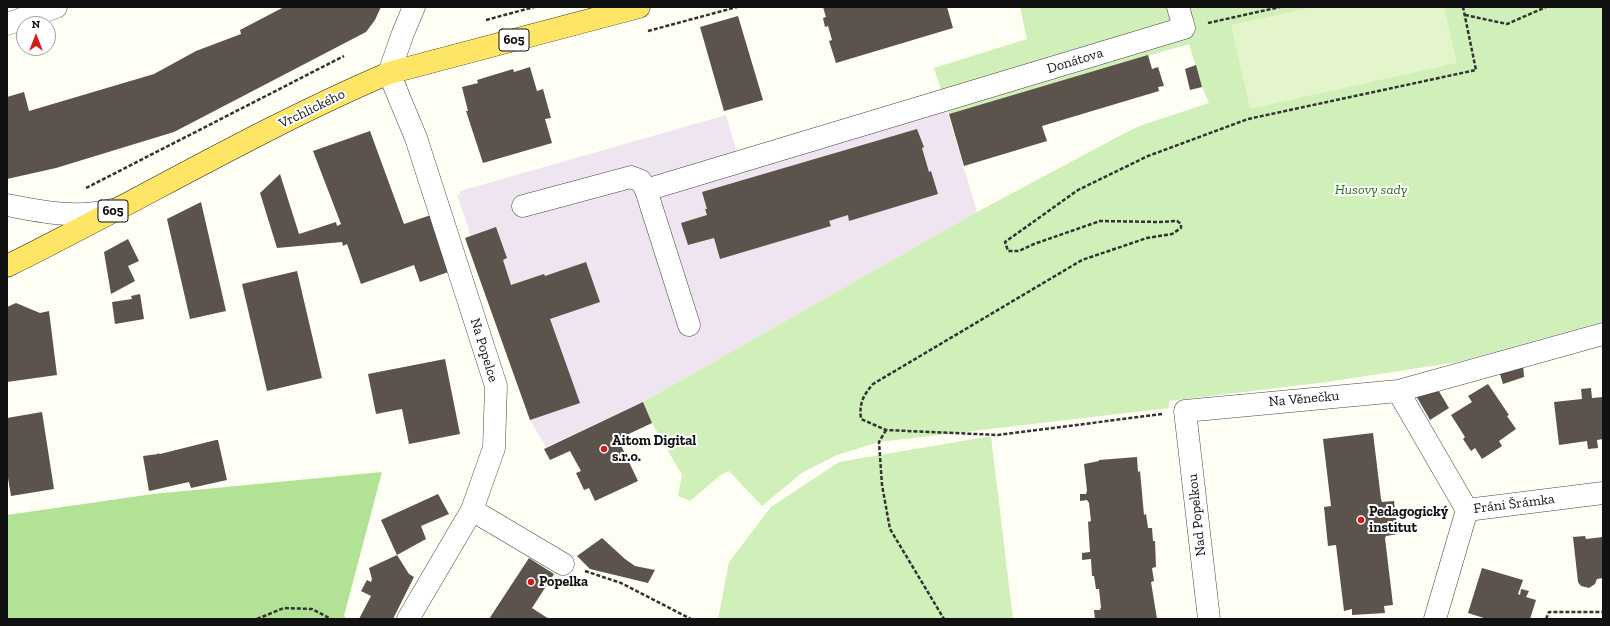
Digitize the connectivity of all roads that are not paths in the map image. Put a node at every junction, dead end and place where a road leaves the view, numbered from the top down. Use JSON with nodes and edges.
{"nodes":[{"id":1,"x":414,"y":7,"type":"edge"},
{"id":2,"x":639,"y":7,"type":"edge"},
{"id":3,"x":1178,"y":7,"type":"edge"},
{"id":4,"x":389,"y":73,"type":"junction"},
{"id":5,"x":646,"y":190,"type":"junction"},
{"id":6,"x":7,"y":205,"type":"edge"},
{"id":7,"x":523,"y":206,"type":"dead end"},
{"id":8,"x":118,"y":208,"type":"junction"},
{"id":9,"x":7,"y":266,"type":"edge"},
{"id":10,"x":689,"y":325,"type":"dead end"},
{"id":11,"x":1603,"y":334,"type":"edge"},
{"id":12,"x":1398,"y":391,"type":"junction"},
{"id":13,"x":1185,"y":411,"type":"joint"},
{"id":14,"x":1603,"y":493,"type":"edge"},
{"id":15,"x":472,"y":510,"type":"junction"},
{"id":16,"x":1467,"y":510,"type":"junction"},
{"id":17,"x":563,"y":564,"type":"road end"},
{"id":18,"x":408,"y":619,"type":"edge"},
{"id":19,"x":1209,"y":619,"type":"edge"},
{"id":20,"x":1435,"y":619,"type":"edge"}],
"edges":[{"from":1,"to":4,"type":"street"},
{"from":2,"to":4,"type":"main road","name":"Vrchlického","number":"605"},
{"from":3,"to":5,"type":"street","name":"Donátova"},
{"from":4,"to":8,"type":"main road","name":"Vrchlického","number":"605"},
{"from":4,"to":15,"type":"street","name":"Na Popelce"},
{"from":5,"to":7,"type":"street"},
{"from":5,"to":10,"type":"street"},
{"from":6,"to":8,"type":"street"},
{"from":8,"to":9,"type":"main road","name":"Vrchlického","number":"605"},
{"from":11,"to":12,"type":"street","name":"Na Věnečku"},
{"from":12,"to":13,"type":"street","name":"Na Věnečku"},
{"from":12,"to":16,"type":"street"},
{"from":13,"to":19,"type":"street","name":"Nad Popelkou"},
{"from":14,"to":16,"type":"street","name":"Fráni Šrámka"},
{"from":15,"to":17,"type":"street"},
{"from":15,"to":18,"type":"street","name":"Na Popelce"},
{"from":16,"to":20,"type":"street","name":"Fráni Šrámka"}]}
